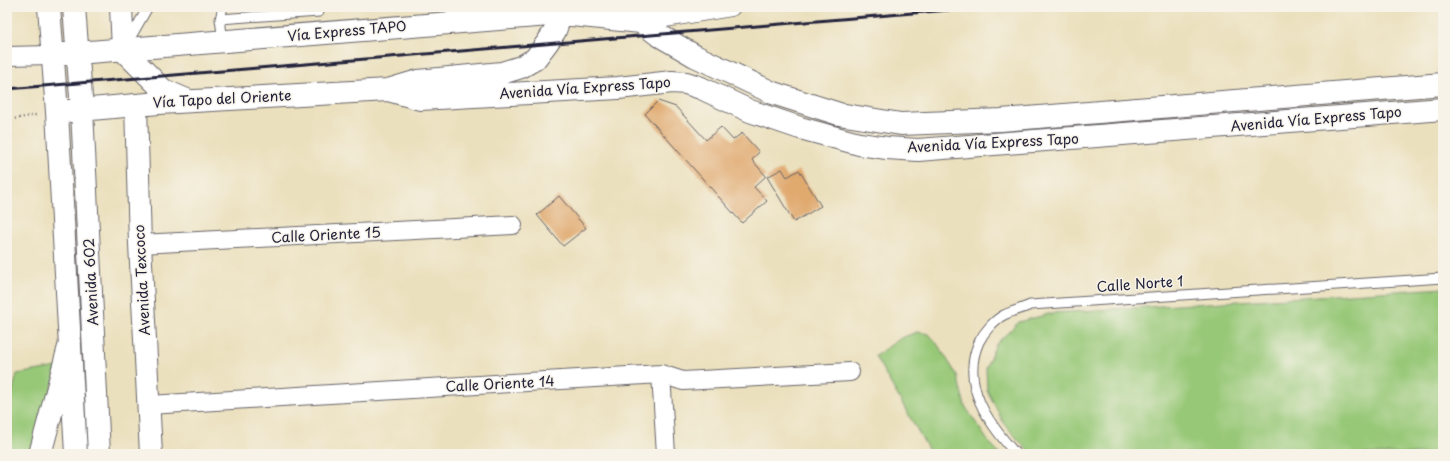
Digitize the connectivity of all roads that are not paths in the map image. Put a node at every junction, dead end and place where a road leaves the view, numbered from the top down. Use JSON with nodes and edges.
{"nodes":[{"id":1,"x":49,"y":7,"type":"edge"},
{"id":2,"x":74,"y":7,"type":"edge"},
{"id":3,"x":121,"y":7,"type":"edge"},
{"id":4,"x":148,"y":7,"type":"edge"},
{"id":5,"x":223,"y":7,"type":"edge"},
{"id":6,"x":623,"y":7,"type":"edge"},
{"id":7,"x":731,"y":7,"type":"edge"},
{"id":8,"x":317,"y":10,"type":"edge"},
{"id":9,"x":563,"y":10,"type":"edge"},
{"id":10,"x":220,"y":19,"type":"junction"},
{"id":11,"x":649,"y":28,"type":"junction"},
{"id":12,"x":332,"y":32,"type":"junction"},
{"id":13,"x":223,"y":42,"type":"junction"},
{"id":14,"x":123,"y":50,"type":"junction"},
{"id":15,"x":76,"y":53,"type":"junction"},
{"id":16,"x":52,"y":55,"type":"junction"},
{"id":17,"x":7,"y":56,"type":"edge"},
{"id":18,"x":1443,"y":84,"type":"edge"},
{"id":19,"x":388,"y":90,"type":"junction"},
{"id":20,"x":189,"y":101,"type":"junction"},
{"id":21,"x":136,"y":105,"type":"junction"},
{"id":22,"x":1443,"y":109,"type":"edge"},
{"id":23,"x":82,"y":110,"type":"junction"},
{"id":24,"x":57,"y":112,"type":"junction"},
{"id":25,"x":513,"y":225,"type":"dead end"},
{"id":26,"x":140,"y":244,"type":"junction"},
{"id":27,"x":1443,"y":278,"type":"edge"},
{"id":28,"x":70,"y":342,"type":"junction"},
{"id":29,"x":850,"y":372,"type":"dead end"},
{"id":30,"x":661,"y":374,"type":"junction"},
{"id":31,"x":148,"y":405,"type":"junction"},
{"id":32,"x":40,"y":454,"type":"edge"},
{"id":33,"x":76,"y":454,"type":"edge"},
{"id":34,"x":99,"y":454,"type":"edge"},
{"id":35,"x":152,"y":454,"type":"edge"},
{"id":36,"x":666,"y":454,"type":"edge"},
{"id":37,"x":1016,"y":454,"type":"edge"}],
"edges":[{"from":1,"to":16,"type":"main road","name":"Avenida 602"},
{"from":2,"to":15,"type":"main road","name":"Avenida 602"},
{"from":3,"to":14,"type":"main road"},
{"from":4,"to":14,"type":"lane"},
{"from":5,"to":10,"type":"lane"},
{"from":6,"to":11,"type":"main road"},
{"from":7,"to":11,"type":"street"},
{"from":8,"to":10,"type":"lane"},
{"from":8,"to":12,"type":"lane"},
{"from":9,"to":11,"type":"main road","name":"Vía Express TAPO"},
{"from":9,"to":12,"type":"main road","name":"Vía Express TAPO"},
{"from":9,"to":19,"type":"main road"},
{"from":10,"to":13,"type":"lane"},
{"from":11,"to":18,"type":"main road","name":"Avenida Vía Express Tapo"},
{"from":12,"to":13,"type":"main road","name":"Vía Express TAPO"},
{"from":13,"to":14,"type":"main road","name":"Vía Express TAPO"},
{"from":14,"to":15,"type":"main road","name":"Vía Express TAPO"},
{"from":14,"to":20,"type":"main road"},
{"from":15,"to":16,"type":"main road","name":"Vía Express TAPO"},
{"from":15,"to":23,"type":"main road","name":"Avenida 602"},
{"from":16,"to":17,"type":"street"},
{"from":16,"to":24,"type":"main road","name":"Avenida 602"},
{"from":19,"to":20,"type":"main road","name":"Vía Tapo del Oriente"},
{"from":19,"to":22,"type":"main road","name":"Avenida Vía Express Tapo"},
{"from":20,"to":21,"type":"main road","name":"Vía Tapo del Oriente"},
{"from":21,"to":23,"type":"main road","name":"Vía Tapo del Oriente"},
{"from":21,"to":26,"type":"main road","name":"Avenida Texcoco"},
{"from":23,"to":24,"type":"main road","name":"Vía Tapo del Oriente"},
{"from":23,"to":34,"type":"main road","name":"Avenida 602"},
{"from":24,"to":28,"type":"main road","name":"Avenida 602"},
{"from":25,"to":26,"type":"street","name":"Calle Oriente 15"},
{"from":26,"to":31,"type":"main road","name":"Avenida Texcoco"},
{"from":27,"to":37,"type":"lane","name":"Calle Norte 1"},
{"from":28,"to":32,"type":"main road","name":"Avenida 602"},
{"from":28,"to":33,"type":"main road","name":"Avenida 602"},
{"from":29,"to":30,"type":"street","name":"Calle Oriente 14"},
{"from":30,"to":31,"type":"street","name":"Calle Oriente 14"},
{"from":30,"to":36,"type":"street"},
{"from":31,"to":35,"type":"main road","name":"Avenida Texcoco"}]}
